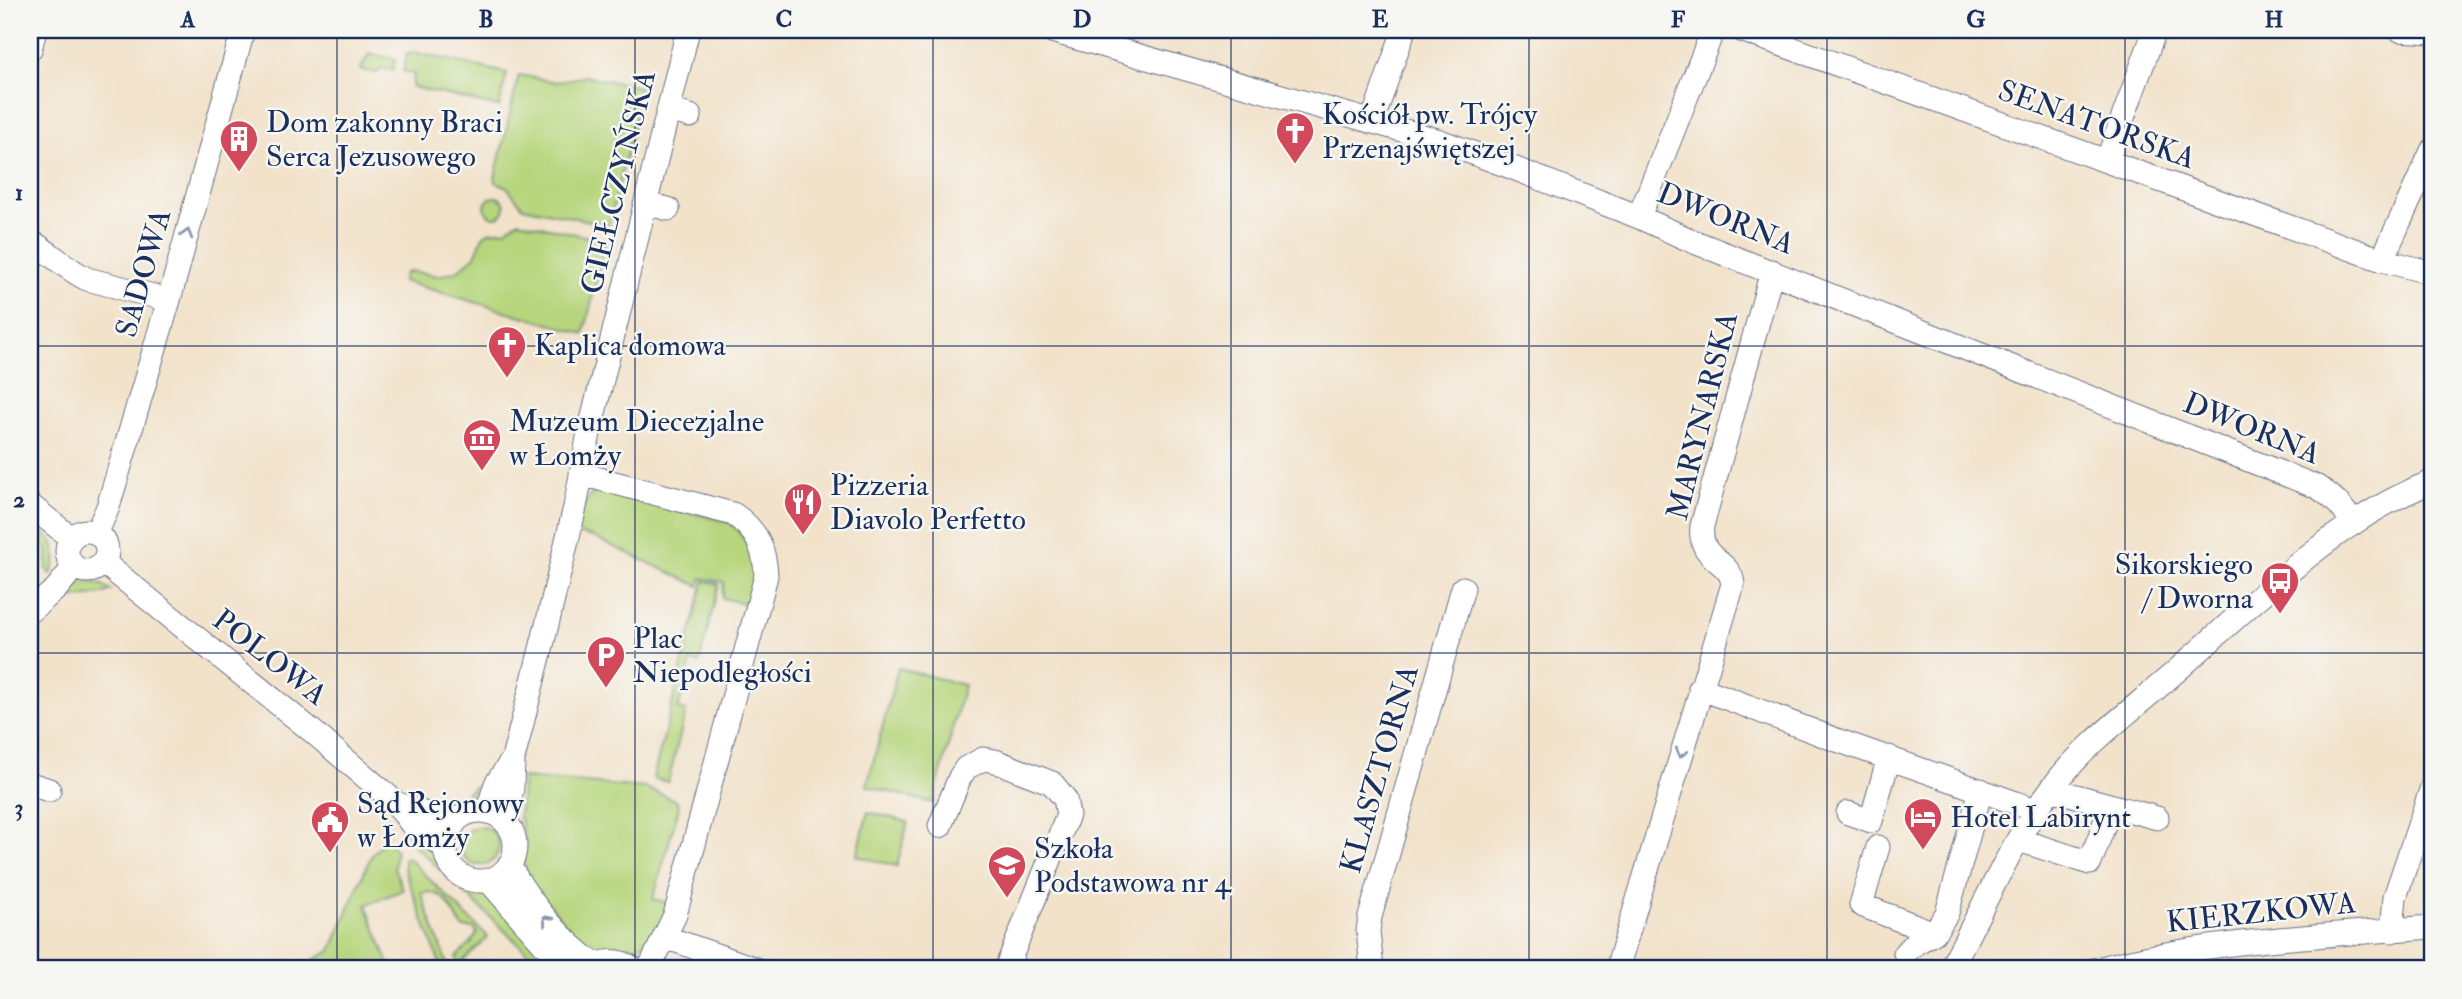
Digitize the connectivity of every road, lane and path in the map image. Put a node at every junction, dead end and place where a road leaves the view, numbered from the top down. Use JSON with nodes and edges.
{"nodes":[{"id":1,"x":35,"y":30,"type":"edge"},
{"id":2,"x":243,"y":30,"type":"edge"},
{"id":3,"x":688,"y":30,"type":"edge"},
{"id":4,"x":1404,"y":30,"type":"edge"},
{"id":5,"x":1713,"y":30,"type":"edge"},
{"id":6,"x":1741,"y":30,"type":"edge"},
{"id":7,"x":2155,"y":30,"type":"edge"},
{"id":8,"x":2400,"y":30,"type":"edge"},
{"id":9,"x":1058,"y":31,"type":"edge"},
{"id":10,"x":2432,"y":32,"type":"edge"},
{"id":11,"x":30,"y":49,"type":"edge"},
{"id":12,"x":1372,"y":122,"type":"junction"},
{"id":13,"x":2432,"y":152,"type":"edge"},
{"id":14,"x":2107,"y":161,"type":"junction"},
{"id":15,"x":646,"y":203,"type":"junction"},
{"id":16,"x":668,"y":209,"type":"dead end"},
{"id":17,"x":1639,"y":217,"type":"junction"},
{"id":18,"x":30,"y":241,"type":"edge"},
{"id":19,"x":2382,"y":260,"type":"junction"},
{"id":20,"x":1772,"y":271,"type":"junction"},
{"id":21,"x":2432,"y":273,"type":"edge"},
{"id":22,"x":169,"y":300,"type":"junction"},
{"id":23,"x":581,"y":474,"type":"junction"},
{"id":24,"x":2432,"y":482,"type":"edge"},
{"id":25,"x":30,"y":505,"type":"edge"},
{"id":26,"x":2353,"y":524,"type":"junction"},
{"id":27,"x":97,"y":532,"type":"junction"},
{"id":28,"x":71,"y":538,"type":"junction"},
{"id":29,"x":104,"y":563,"type":"junction"},
{"id":30,"x":74,"y":567,"type":"junction"},
{"id":31,"x":1463,"y":588,"type":"dead end"},
{"id":32,"x":30,"y":611,"type":"edge"},
{"id":33,"x":1700,"y":688,"type":"junction"},
{"id":34,"x":1889,"y":757,"type":"junction"},
{"id":35,"x":2432,"y":788,"type":"edge"},
{"id":36,"x":2051,"y":789,"type":"junction"},
{"id":37,"x":1981,"y":790,"type":"junction"},
{"id":38,"x":396,"y":803,"type":"junction"},
{"id":39,"x":2036,"y":810,"type":"junction"},
{"id":40,"x":1848,"y":813,"type":"dead end"},
{"id":41,"x":496,"y":818,"type":"junction"},
{"id":42,"x":2157,"y":818,"type":"dead end"},
{"id":43,"x":453,"y":824,"type":"junction"},
{"id":44,"x":2104,"y":825,"type":"dead end"},
{"id":45,"x":940,"y":826,"type":"dead end"},
{"id":46,"x":2019,"y":840,"type":"junction"},
{"id":47,"x":445,"y":847,"type":"junction"},
{"id":48,"x":1878,"y":847,"type":"dead end"},
{"id":49,"x":509,"y":865,"type":"junction"},
{"id":50,"x":488,"y":880,"type":"junction"},
{"id":51,"x":2432,"y":927,"type":"edge"},
{"id":52,"x":2392,"y":931,"type":"junction"},
{"id":53,"x":1934,"y":933,"type":"junction"},
{"id":54,"x":665,"y":937,"type":"junction"},
{"id":55,"x":1905,"y":954,"type":"dead end"},
{"id":56,"x":592,"y":967,"type":"edge"},
{"id":57,"x":637,"y":968,"type":"edge"},
{"id":58,"x":566,"y":969,"type":"edge"},
{"id":59,"x":756,"y":969,"type":"edge"},
{"id":60,"x":1006,"y":969,"type":"edge"},
{"id":61,"x":1371,"y":969,"type":"edge"},
{"id":62,"x":1617,"y":969,"type":"edge"},
{"id":63,"x":1950,"y":969,"type":"edge"},
{"id":64,"x":2098,"y":969,"type":"edge"}],
"edges":[{"from":1,"to":11,"type":"street"},
{"from":22,"to":2,"type":"street","name":"SADOWA","one_way":true},
{"from":3,"to":15,"type":"street","name":"GIEŁCZYŃSKA"},
{"from":4,"to":12,"type":"street"},
{"from":5,"to":17,"type":"street"},
{"from":6,"to":14,"type":"street","name":"SENATORSKA"},
{"from":7,"to":14,"type":"street"},
{"from":8,"to":10,"type":"street"},
{"from":9,"to":12,"type":"street","name":"DWORNA"},
{"from":12,"to":17,"type":"street","name":"DWORNA"},
{"from":13,"to":19,"type":"street"},
{"from":14,"to":19,"type":"street","name":"SENATORSKA"},
{"from":15,"to":16,"type":"street"},
{"from":15,"to":23,"type":"street","name":"GIEŁCZYŃSKA"},
{"from":17,"to":20,"type":"street","name":"DWORNA"},
{"from":18,"to":22,"type":"street"},
{"from":19,"to":21,"type":"street","name":"SENATORSKA"},
{"from":20,"to":26,"type":"street","name":"DWORNA"},
{"from":20,"to":33,"type":"street","name":"MARYNARSKA"},
{"from":22,"to":27,"type":"street","name":"SADOWA"},
{"from":23,"to":41,"type":"street","name":"GIEŁCZYŃSKA"},
{"from":23,"to":54,"type":"street"},
{"from":24,"to":26,"type":"street"},
{"from":25,"to":28,"type":"street"},
{"from":26,"to":36,"type":"street"},
{"from":27,"to":28,"type":"street"},
{"from":27,"to":29,"type":"street"},
{"from":28,"to":30,"type":"street"},
{"from":29,"to":30,"type":"street"},
{"from":29,"to":38,"type":"street","name":"POLOWA"},
{"from":30,"to":32,"type":"street"},
{"from":31,"to":61,"type":"street","name":"KLASZTORNA"},
{"from":33,"to":34,"type":"street"},
{"from":33,"to":62,"type":"street","name":"MARYNARSKA","one_way":true},
{"from":34,"to":37,"type":"street"},
{"from":34,"to":40,"type":"street"},
{"from":35,"to":52,"type":"street"},
{"from":36,"to":39,"type":"street"},
{"from":36,"to":42,"type":"street"},
{"from":37,"to":39,"type":"street"},
{"from":37,"to":53,"type":"street"},
{"from":38,"to":43,"type":"street","name":"POLOWA"},
{"from":38,"to":47,"type":"street","name":"POLOWA"},
{"from":39,"to":46,"type":"street"},
{"from":41,"to":43,"type":"street"},
{"from":41,"to":49,"type":"street"},
{"from":43,"to":47,"type":"street"},
{"from":44,"to":46,"type":"street"},
{"from":45,"to":60,"type":"street"},
{"from":46,"to":63,"type":"street"},
{"from":47,"to":50,"type":"street"},
{"from":48,"to":53,"type":"street"},
{"from":49,"to":50,"type":"street"},
{"from":56,"to":49,"type":"street","one_way":true},
{"from":50,"to":58,"type":"street"},
{"from":51,"to":52,"type":"street","name":"KIERZKOWA"},
{"from":52,"to":64,"type":"street","name":"KIERZKOWA"},
{"from":53,"to":55,"type":"street"},
{"from":54,"to":57,"type":"street"},
{"from":54,"to":59,"type":"street"},
{"from":56,"to":57,"type":"street"}]}
